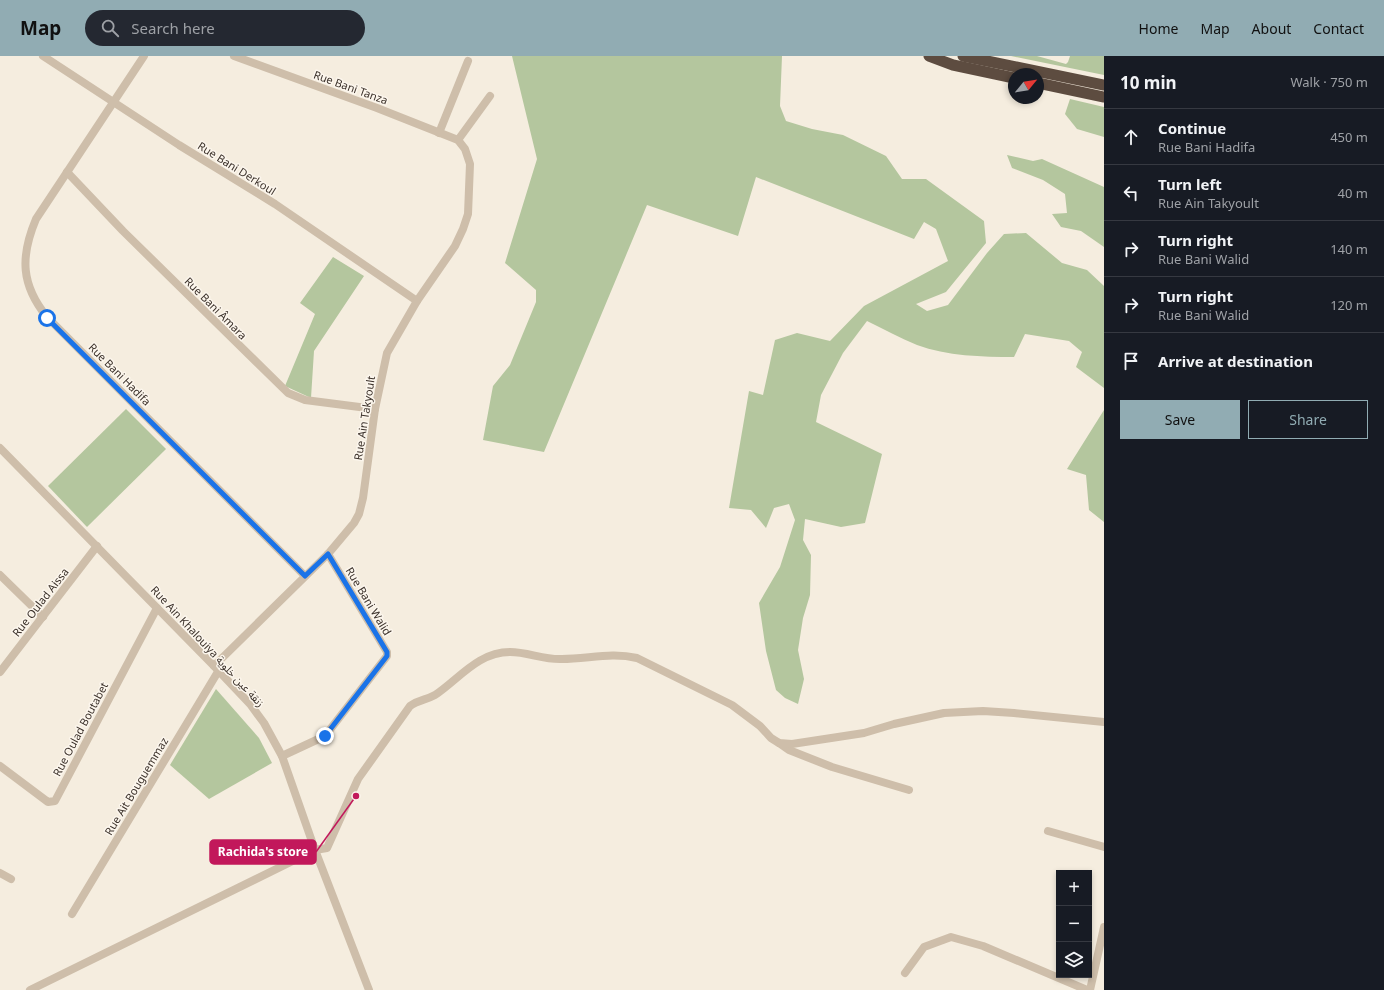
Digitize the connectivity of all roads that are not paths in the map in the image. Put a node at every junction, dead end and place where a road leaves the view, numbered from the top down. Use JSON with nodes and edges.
{"nodes":[{"id":1,"x":43,"y":56,"type":"edge"},
{"id":2,"x":144,"y":56,"type":"edge"},
{"id":3,"x":234,"y":56,"type":"edge"},
{"id":4,"x":929,"y":56,"type":"edge"},
{"id":5,"x":963,"y":56,"type":"edge"},
{"id":6,"x":468,"y":61,"type":"dead end"},
{"id":7,"x":1008,"y":77,"type":"edge"},
{"id":8,"x":1044,"y":84,"type":"edge"},
{"id":9,"x":1104,"y":85,"type":"edge"},
{"id":10,"x":490,"y":96,"type":"dead end"},
{"id":11,"x":1104,"y":97,"type":"edge"},
{"id":12,"x":113,"y":103,"type":"junction"},
{"id":13,"x":439,"y":133,"type":"junction"},
{"id":14,"x":458,"y":140,"type":"junction"},
{"id":15,"x":67,"y":172,"type":"junction"},
{"id":16,"x":417,"y":301,"type":"junction"},
{"id":17,"x":375,"y":409,"type":"junction"},
{"id":18,"x":0,"y":448,"type":"edge"},
{"id":19,"x":97,"y":546,"type":"junction"},
{"id":20,"x":328,"y":554,"type":"junction"},
{"id":21,"x":0,"y":575,"type":"edge"},
{"id":22,"x":305,"y":576,"type":"junction"},
{"id":23,"x":157,"y":608,"type":"junction"},
{"id":24,"x":43,"y":617,"type":"junction"},
{"id":25,"x":216,"y":668,"type":"junction"},
{"id":26,"x":0,"y":672,"type":"edge"},
{"id":27,"x":1104,"y":722,"type":"edge"},
{"id":28,"x":779,"y":743,"type":"junction"},
{"id":29,"x":282,"y":756,"type":"junction"},
{"id":30,"x":0,"y":766,"type":"edge"},
{"id":31,"x":909,"y":790,"type":"dead end"},
{"id":32,"x":1048,"y":831,"type":"dead end"},
{"id":33,"x":1104,"y":846,"type":"edge"},
{"id":34,"x":315,"y":850,"type":"junction"},
{"id":35,"x":0,"y":872,"type":"edge"},
{"id":36,"x":11,"y":879,"type":"dead end"},
{"id":37,"x":72,"y":914,"type":"dead end"},
{"id":38,"x":1104,"y":927,"type":"edge"},
{"id":39,"x":905,"y":973,"type":"dead end"},
{"id":40,"x":30,"y":990,"type":"edge"},
{"id":41,"x":369,"y":990,"type":"edge"},
{"id":42,"x":1087,"y":990,"type":"edge"},
{"id":43,"x":1090,"y":990,"type":"edge"}],
"edges":[{"from":1,"to":12,"type":"street","name":"Rue Bani Derkoul"},
{"from":2,"to":12,"type":"street","name":"Rue Bani Hadifa"},
{"from":3,"to":13,"type":"street","name":"Rue Bani Tanza"},
{"from":4,"to":7,"type":"highway"},
{"from":5,"to":9,"type":"highway"},
{"from":6,"to":13,"type":"street"},
{"from":8,"to":11,"type":"highway"},
{"from":10,"to":14,"type":"street"},
{"from":12,"to":15,"type":"street","name":"Rue Bani Hadifa"},
{"from":12,"to":16,"type":"street","name":"Rue Bani Derkoul"},
{"from":13,"to":14,"type":"street","name":"Rue Bani Tanza"},
{"from":14,"to":16,"type":"street","name":"Rue Ain Takyoult"},
{"from":15,"to":17,"type":"street","name":"Rue Bani Âmara"},
{"from":15,"to":22,"type":"street","name":"Rue Bani Hadifa"},
{"from":16,"to":17,"type":"street","name":"Rue Ain Takyoult"},
{"from":17,"to":20,"type":"street","name":"Rue Ain Takyoult"},
{"from":18,"to":19,"type":"street","name":"Rue Ain Khalouiya زنقة عين خلوية"},
{"from":19,"to":23,"type":"street","name":"Rue Ain Khalouiya زنقة عين خلوية"},
{"from":19,"to":24,"type":"street","name":"Rue Oulad Aissa"},
{"from":20,"to":22,"type":"street","name":"Rue Ain Takyoult"},
{"from":20,"to":29,"type":"street","name":"Rue Bani Walid"},
{"from":21,"to":24,"type":"street"},
{"from":22,"to":25,"type":"street","name":"Rue Ain Takyoult"},
{"from":23,"to":25,"type":"street","name":"Rue Ain Khalouiya زنقة عين خلوية"},
{"from":23,"to":30,"type":"street","name":"Rue Oulad Boutabet"},
{"from":24,"to":26,"type":"street","name":"Rue Oulad Aissa"},
{"from":25,"to":29,"type":"street","name":"Rue Ain Khalouiya زنقة عين خلوية"},
{"from":25,"to":37,"type":"street","name":"Rue Ait Bouguemmaz"},
{"from":27,"to":28,"type":"street"},
{"from":28,"to":31,"type":"street"},
{"from":28,"to":34,"type":"street"},
{"from":29,"to":34,"type":"street","name":"Rue Ain Khalouiya زنقة عين خلوية"},
{"from":32,"to":33,"type":"street"},
{"from":34,"to":40,"type":"street"},
{"from":34,"to":41,"type":"street","name":"Rue Ain Khalouiya زنقة عين خلوية"},
{"from":35,"to":36,"type":"street"},
{"from":38,"to":43,"type":"street"},
{"from":39,"to":42,"type":"street"}]}
